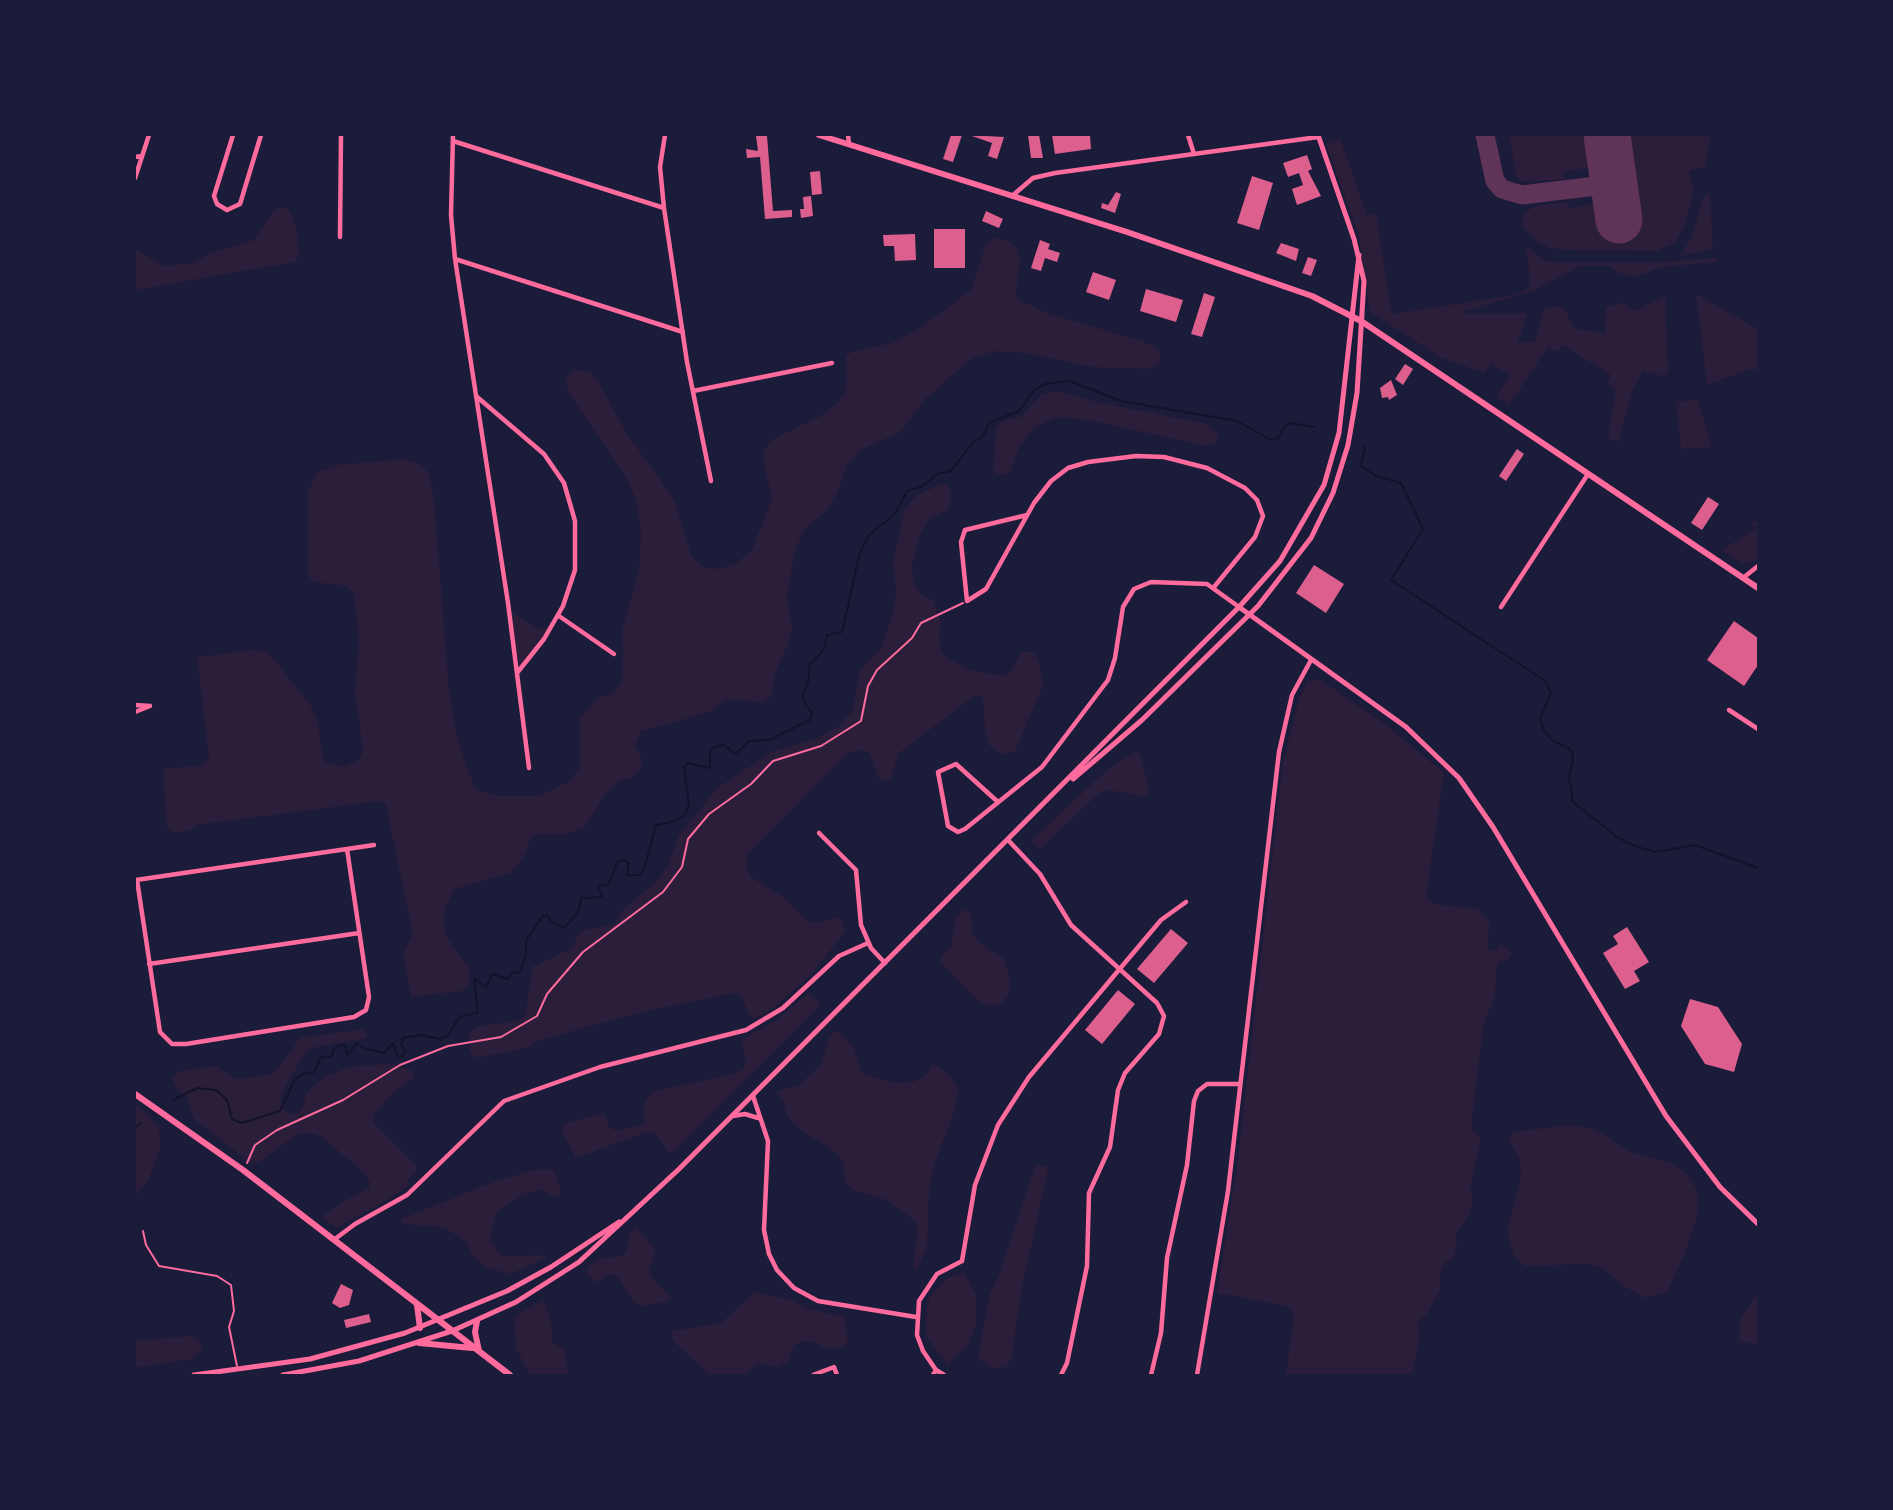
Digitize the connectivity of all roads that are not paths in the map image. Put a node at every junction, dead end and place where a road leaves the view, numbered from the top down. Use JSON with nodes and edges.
{"nodes":[{"id":1,"x":149,"y":135,"type":"edge"},
{"id":2,"x":233,"y":135,"type":"edge"},
{"id":3,"x":261,"y":135,"type":"edge"},
{"id":4,"x":341,"y":135,"type":"edge"},
{"id":5,"x":665,"y":135,"type":"edge"},
{"id":6,"x":819,"y":135,"type":"edge"},
{"id":7,"x":848,"y":135,"type":"edge"},
{"id":8,"x":1188,"y":135,"type":"edge"},
{"id":9,"x":1318,"y":136,"type":"edge"},
{"id":10,"x":453,"y":138,"type":"edge"},
{"id":11,"x":849,"y":145,"type":"junction"},
{"id":12,"x":1194,"y":154,"type":"junction"},
{"id":13,"x":142,"y":156,"type":"junction"},
{"id":14,"x":135,"y":157,"type":"edge"},
{"id":15,"x":135,"y":178,"type":"edge"},
{"id":16,"x":1012,"y":196,"type":"junction"},
{"id":17,"x":664,"y":208,"type":"junction"},
{"id":18,"x":341,"y":237,"type":"dead end"},
{"id":19,"x":1359,"y":256,"type":"junction"},
{"id":20,"x":455,"y":259,"type":"junction"},
{"id":21,"x":1350,"y":315,"type":"junction"},
{"id":22,"x":1361,"y":321,"type":"junction"},
{"id":23,"x":682,"y":332,"type":"junction"},
{"id":24,"x":832,"y":363,"type":"dead end"},
{"id":25,"x":693,"y":391,"type":"junction"},
{"id":26,"x":475,"y":396,"type":"junction"},
{"id":27,"x":1344,"y":400,"type":"junction"},
{"id":28,"x":1354,"y":412,"type":"junction"},
{"id":29,"x":1589,"y":473,"type":"junction"},
{"id":30,"x":711,"y":481,"type":"dead end"},
{"id":31,"x":1027,"y":515,"type":"junction"},
{"id":32,"x":1758,"y":566,"type":"edge"},
{"id":33,"x":1743,"y":578,"type":"junction"},
{"id":34,"x":1214,"y":587,"type":"junction"},
{"id":35,"x":1758,"y":587,"type":"edge"},
{"id":36,"x":1239,"y":607,"type":"junction"},
{"id":37,"x":1501,"y":607,"type":"dead end"},
{"id":38,"x":559,"y":616,"type":"junction"},
{"id":39,"x":1249,"y":616,"type":"junction"},
{"id":40,"x":614,"y":654,"type":"dead end"},
{"id":41,"x":1311,"y":660,"type":"junction"},
{"id":42,"x":517,"y":673,"type":"junction"},
{"id":43,"x":135,"y":705,"type":"edge"},
{"id":44,"x":1729,"y":710,"type":"dead end"},
{"id":45,"x":135,"y":712,"type":"edge"},
{"id":46,"x":1758,"y":729,"type":"edge"},
{"id":47,"x":529,"y":768,"type":"dead end"},
{"id":48,"x":1052,"y":797,"type":"junction"},
{"id":49,"x":998,"y":802,"type":"junction"},
{"id":50,"x":820,"y":832,"type":"dead end"},
{"id":51,"x":1008,"y":840,"type":"junction"},
{"id":52,"x":374,"y":845,"type":"dead end"},
{"id":53,"x":347,"y":849,"type":"junction"},
{"id":54,"x":136,"y":881,"type":"edge"},
{"id":55,"x":1186,"y":902,"type":"dead end"},
{"id":56,"x":360,"y":933,"type":"junction"},
{"id":57,"x":868,"y":943,"type":"junction"},
{"id":58,"x":885,"y":963,"type":"junction"},
{"id":59,"x":149,"y":964,"type":"junction"},
{"id":60,"x":1118,"y":971,"type":"junction"},
{"id":61,"x":1240,"y":1084,"type":"junction"},
{"id":62,"x":135,"y":1094,"type":"edge"},
{"id":63,"x":752,"y":1095,"type":"junction"},
{"id":64,"x":730,"y":1117,"type":"junction"},
{"id":65,"x":759,"y":1119,"type":"junction"},
{"id":66,"x":633,"y":1212,"type":"junction"},
{"id":67,"x":1758,"y":1224,"type":"edge"},
{"id":68,"x":143,"y":1231,"type":"dead end"},
{"id":69,"x":335,"y":1240,"type":"junction"},
{"id":70,"x":418,"y":1305,"type":"junction"},
{"id":71,"x":916,"y":1317,"type":"junction"},
{"id":72,"x":439,"y":1321,"type":"junction"},
{"id":73,"x":477,"y":1321,"type":"junction"},
{"id":74,"x":420,"y":1328,"type":"junction"},
{"id":75,"x":452,"y":1331,"type":"junction"},
{"id":76,"x":419,"y":1343,"type":"junction"},
{"id":77,"x":478,"y":1350,"type":"junction"},
{"id":78,"x":239,"y":1372,"type":"edge"},
{"id":79,"x":935,"y":1373,"type":"edge"},
{"id":80,"x":194,"y":1375,"type":"edge"},
{"id":81,"x":283,"y":1375,"type":"edge"},
{"id":82,"x":510,"y":1375,"type":"edge"},
{"id":83,"x":813,"y":1375,"type":"edge"},
{"id":84,"x":837,"y":1375,"type":"edge"},
{"id":85,"x":944,"y":1375,"type":"edge"},
{"id":86,"x":1062,"y":1375,"type":"edge"},
{"id":87,"x":1151,"y":1375,"type":"edge"},
{"id":88,"x":1196,"y":1375,"type":"edge"}],
"edges":[{"from":1,"to":13,"type":"street"},
{"from":2,"to":3,"type":"street"},
{"from":4,"to":18,"type":"street"},
{"from":5,"to":17,"type":"street"},
{"from":6,"to":11,"type":"main road"},
{"from":7,"to":11,"type":"street"},
{"from":8,"to":12,"type":"street"},
{"from":9,"to":12,"type":"street"},
{"from":9,"to":19,"type":"main road"},
{"from":10,"to":17,"type":"street"},
{"from":10,"to":20,"type":"street"},
{"from":11,"to":16,"type":"main road"},
{"from":12,"to":16,"type":"street"},
{"from":13,"to":14,"type":"street"},
{"from":13,"to":15,"type":"street"},
{"from":16,"to":21,"type":"main road"},
{"from":17,"to":23,"type":"street"},
{"from":19,"to":21,"type":"main road"},
{"from":19,"to":22,"type":"main road"},
{"from":20,"to":23,"type":"street"},
{"from":20,"to":26,"type":"street"},
{"from":21,"to":22,"type":"main road"},
{"from":21,"to":27,"type":"main road"},
{"from":22,"to":28,"type":"main road"},
{"from":22,"to":29,"type":"main road"},
{"from":23,"to":25,"type":"street"},
{"from":24,"to":25,"type":"street"},
{"from":25,"to":30,"type":"street"},
{"from":26,"to":38,"type":"street"},
{"from":26,"to":42,"type":"street"},
{"from":27,"to":28,"type":"main road"},
{"from":27,"to":36,"type":"main road"},
{"from":28,"to":39,"type":"main road"},
{"from":29,"to":33,"type":"main road"},
{"from":29,"to":37,"type":"street"},
{"from":31,"to":31,"type":"street"},
{"from":31,"to":34,"type":"street"},
{"from":32,"to":33,"type":"street"},
{"from":33,"to":35,"type":"main road"},
{"from":34,"to":36,"type":"street"},
{"from":34,"to":49,"type":"street"},
{"from":36,"to":39,"type":"main road"},
{"from":36,"to":48,"type":"main road"},
{"from":38,"to":40,"type":"street"},
{"from":38,"to":42,"type":"street"},
{"from":39,"to":41,"type":"main road"},
{"from":39,"to":48,"type":"main road"},
{"from":41,"to":61,"type":"street"},
{"from":41,"to":67,"type":"main road"},
{"from":42,"to":47,"type":"street"},
{"from":43,"to":45,"type":"street"},
{"from":44,"to":46,"type":"street"},
{"from":48,"to":51,"type":"main road"},
{"from":49,"to":49,"type":"street"},
{"from":50,"to":57,"type":"street"},
{"from":51,"to":58,"type":"main road"},
{"from":51,"to":60,"type":"street"},
{"from":52,"to":53,"type":"street"},
{"from":53,"to":54,"type":"street"},
{"from":53,"to":56,"type":"street"},
{"from":54,"to":59,"type":"street"},
{"from":55,"to":60,"type":"street"},
{"from":56,"to":59,"type":"street"},
{"from":56,"to":59,"type":"street"},
{"from":57,"to":58,"type":"street"},
{"from":57,"to":69,"type":"street"},
{"from":58,"to":63,"type":"main road"},
{"from":60,"to":71,"type":"street"},
{"from":60,"to":86,"type":"street"},
{"from":61,"to":87,"type":"street"},
{"from":61,"to":88,"type":"street"},
{"from":62,"to":69,"type":"main road"},
{"from":63,"to":64,"type":"main road"},
{"from":63,"to":65,"type":"street"},
{"from":64,"to":65,"type":"street"},
{"from":64,"to":66,"type":"main road"},
{"from":65,"to":71,"type":"street"},
{"from":66,"to":72,"type":"main road"},
{"from":66,"to":73,"type":"main road"},
{"from":68,"to":78,"type":"lane"},
{"from":69,"to":70,"type":"main road"},
{"from":70,"to":72,"type":"main road"},
{"from":70,"to":74,"type":"main road"},
{"from":71,"to":79,"type":"street"},
{"from":72,"to":74,"type":"main road"},
{"from":72,"to":75,"type":"main road"},
{"from":73,"to":75,"type":"main road"},
{"from":73,"to":77,"type":"main road"},
{"from":74,"to":78,"type":"main road"},
{"from":75,"to":76,"type":"main road"},
{"from":75,"to":77,"type":"main road"},
{"from":76,"to":77,"type":"main road"},
{"from":76,"to":81,"type":"main road"},
{"from":77,"to":82,"type":"main road"},
{"from":78,"to":80,"type":"main road"},
{"from":79,"to":85,"type":"street"},
{"from":83,"to":84,"type":"street"}]}
